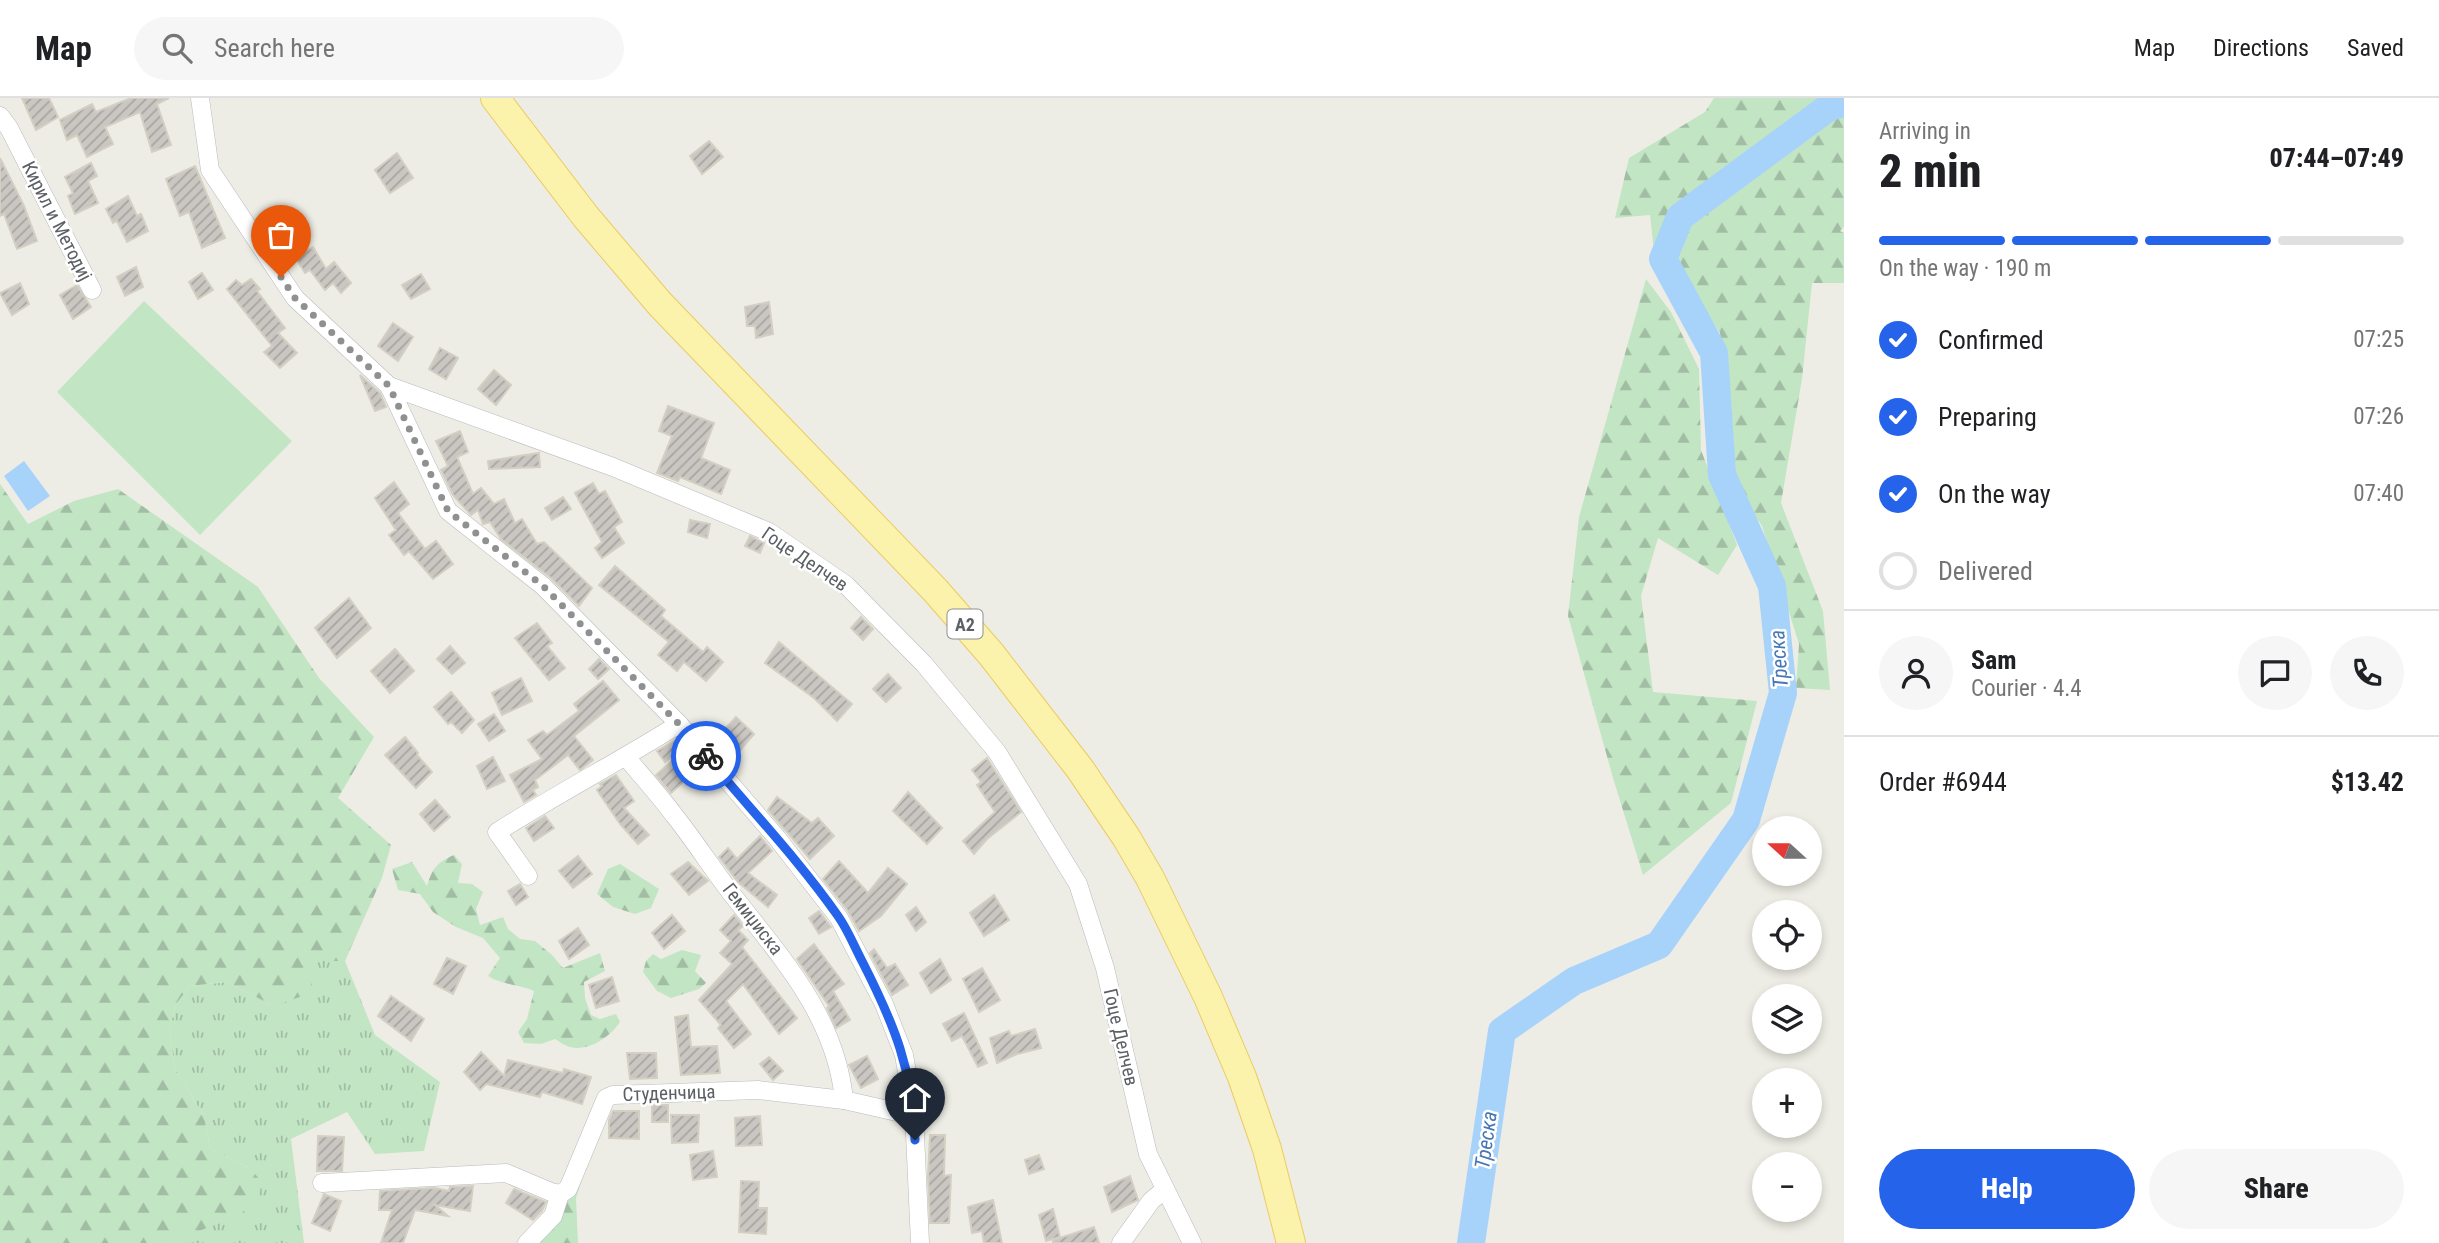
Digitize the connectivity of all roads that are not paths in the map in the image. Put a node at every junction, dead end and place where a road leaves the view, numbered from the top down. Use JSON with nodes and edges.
{"nodes":[{"id":1,"x":200,"y":98,"type":"edge"},
{"id":2,"x":495,"y":98,"type":"edge"},
{"id":3,"x":0,"y":116,"type":"edge"},
{"id":4,"x":92,"y":290,"type":"dead end"},
{"id":5,"x":389,"y":386,"type":"junction"},
{"id":6,"x":679,"y":724,"type":"junction"},
{"id":7,"x":626,"y":757,"type":"junction"},
{"id":8,"x":528,"y":876,"type":"dead end"},
{"id":9,"x":844,"y":1100,"type":"junction"},
{"id":10,"x":914,"y":1112,"type":"junction"},
{"id":11,"x":321,"y":1183,"type":"dead end"},
{"id":12,"x":1166,"y":1189,"type":"junction"},
{"id":13,"x":560,"y":1194,"type":"junction"},
{"id":14,"x":527,"y":1243,"type":"edge"},
{"id":15,"x":920,"y":1243,"type":"edge"},
{"id":16,"x":1121,"y":1243,"type":"edge"},
{"id":17,"x":1192,"y":1243,"type":"edge"},
{"id":18,"x":1291,"y":1243,"type":"edge"}],
"edges":[{"from":1,"to":5,"type":"street","name":"Гоце Делчев"},
{"from":2,"to":18,"type":"main road","number":"A2"},
{"from":3,"to":4,"type":"street","name":"Кирил и Методиј"},
{"from":5,"to":6,"type":"street"},
{"from":5,"to":12,"type":"street","name":"Гоце Делчев"},
{"from":6,"to":7,"type":"street"},
{"from":6,"to":10,"type":"street"},
{"from":7,"to":8,"type":"street"},
{"from":7,"to":9,"type":"street","name":"Гемиџиска"},
{"from":9,"to":10,"type":"street","name":"Студенчица"},
{"from":9,"to":13,"type":"street","name":"Студенчица"},
{"from":10,"to":15,"type":"street"},
{"from":11,"to":13,"type":"street"},
{"from":12,"to":16,"type":"street"},
{"from":12,"to":17,"type":"street","name":"Гоце Делчев"},
{"from":13,"to":14,"type":"street"}]}
